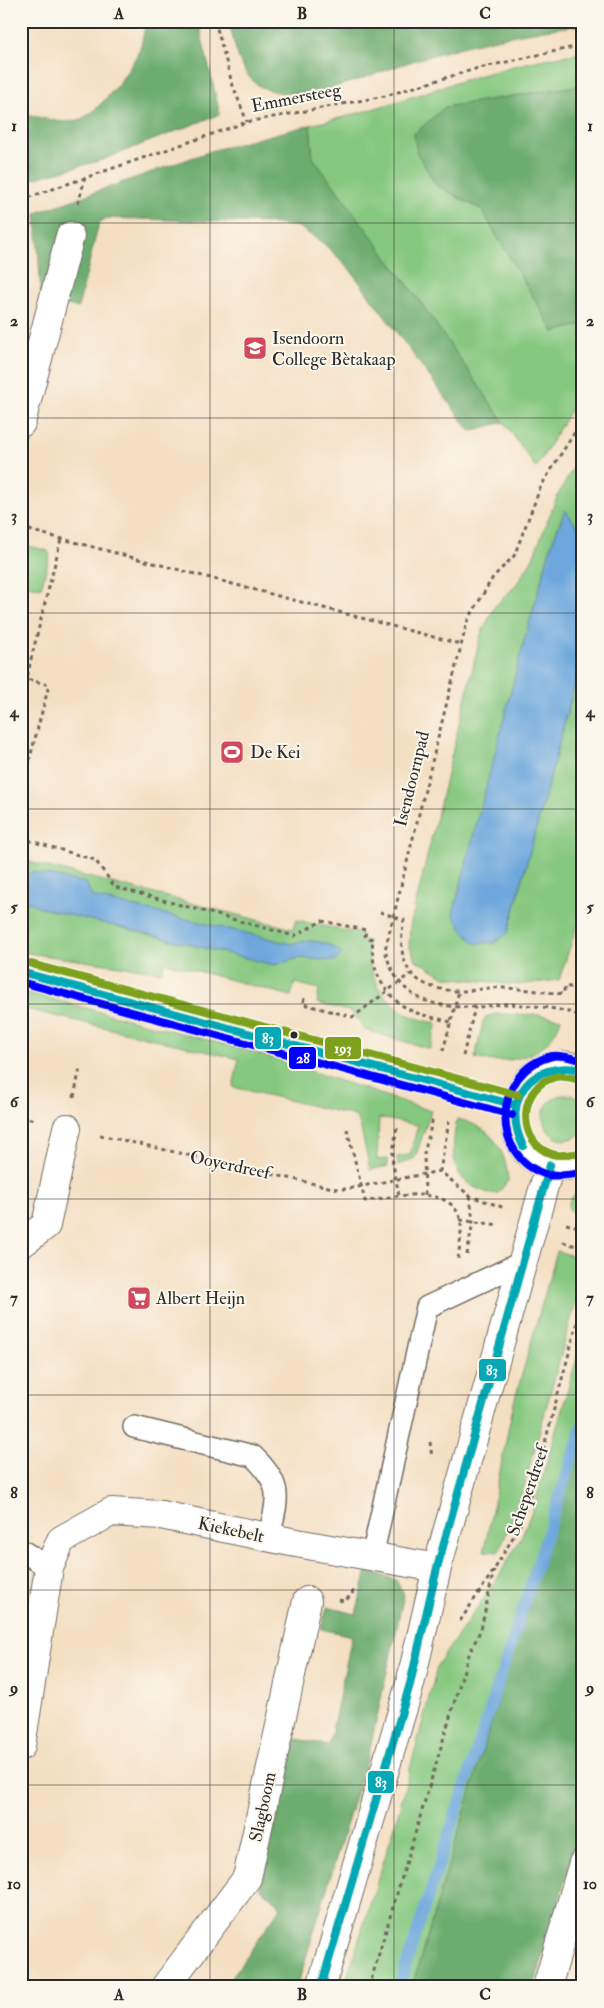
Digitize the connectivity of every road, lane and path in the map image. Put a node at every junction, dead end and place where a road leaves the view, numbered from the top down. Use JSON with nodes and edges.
{"nodes":[{"id":1,"x":215,"y":21,"type":"edge"},
{"id":2,"x":583,"y":45,"type":"edge"},
{"id":3,"x":247,"y":122,"type":"junction"},
{"id":4,"x":21,"y":200,"type":"edge"},
{"id":5,"x":70,"y":236,"type":"dead end"},
{"id":6,"x":583,"y":419,"type":"edge"},
{"id":7,"x":21,"y":423,"type":"edge"},
{"id":8,"x":21,"y":528,"type":"edge"},
{"id":9,"x":62,"y":539,"type":"junction"},
{"id":10,"x":460,"y":644,"type":"junction"},
{"id":11,"x":27,"y":679,"type":"junction"},
{"id":12,"x":21,"y":708,"type":"edge"},
{"id":13,"x":21,"y":792,"type":"edge"},
{"id":14,"x":21,"y":838,"type":"edge"},
{"id":15,"x":380,"y":912,"type":"dead end"},
{"id":16,"x":392,"y":916,"type":"junction"},
{"id":17,"x":21,"y":972,"type":"edge"},
{"id":18,"x":410,"y":974,"type":"junction"},
{"id":19,"x":399,"y":984,"type":"junction"},
{"id":20,"x":583,"y":990,"type":"edge"},
{"id":21,"x":388,"y":992,"type":"junction"},
{"id":22,"x":304,"y":998,"type":"dead end"},
{"id":23,"x":583,"y":1016,"type":"edge"},
{"id":24,"x":451,"y":1022,"type":"dead end"},
{"id":25,"x":581,"y":1062,"type":"edge"},
{"id":26,"x":515,"y":1105,"type":"junction"},
{"id":27,"x":21,"y":1117,"type":"edge"},
{"id":28,"x":67,"y":1128,"type":"junction"},
{"id":29,"x":397,"y":1128,"type":"dead end"},
{"id":30,"x":583,"y":1163,"type":"edge"},
{"id":31,"x":550,"y":1165,"type":"junction"},
{"id":32,"x":440,"y":1171,"type":"dead end"},
{"id":33,"x":396,"y":1180,"type":"junction"},
{"id":34,"x":399,"y":1196,"type":"dead end"},
{"id":35,"x":470,"y":1196,"type":"dead end"},
{"id":36,"x":21,"y":1244,"type":"edge"},
{"id":37,"x":525,"y":1261,"type":"junction"},
{"id":38,"x":460,"y":1292,"type":"junction"},
{"id":39,"x":583,"y":1301,"type":"edge"},
{"id":40,"x":134,"y":1427,"type":"dead end"},
{"id":41,"x":429,"y":1439,"type":"dead end"},
{"id":42,"x":432,"y":1459,"type":"dead end"},
{"id":43,"x":269,"y":1538,"type":"junction"},
{"id":44,"x":21,"y":1550,"type":"edge"},
{"id":45,"x":367,"y":1556,"type":"junction"},
{"id":46,"x":49,"y":1568,"type":"junction"},
{"id":47,"x":437,"y":1568,"type":"junction"},
{"id":48,"x":494,"y":1570,"type":"junction"},
{"id":49,"x":307,"y":1602,"type":"joint"},
{"id":50,"x":456,"y":1626,"type":"dead end"},
{"id":51,"x":21,"y":1746,"type":"edge"},
{"id":52,"x":583,"y":1863,"type":"edge"},
{"id":53,"x":164,"y":1987,"type":"edge"},
{"id":54,"x":321,"y":1987,"type":"edge"},
{"id":55,"x":369,"y":1987,"type":"edge"},
{"id":56,"x":547,"y":1987,"type":"edge"}],
"edges":[{"from":1,"to":3,"type":"path"},
{"from":2,"to":3,"type":"path","name":"Emmersteeg"},
{"from":3,"to":4,"type":"path","name":"Emmersteeg"},
{"from":5,"to":7,"type":"street"},
{"from":6,"to":10,"type":"path","name":"Isendoornpad"},
{"from":8,"to":9,"type":"path"},
{"from":9,"to":10,"type":"path"},
{"from":9,"to":11,"type":"path"},
{"from":10,"to":16,"type":"path","name":"Isendoornpad"},
{"from":11,"to":12,"type":"path"},
{"from":11,"to":13,"type":"path"},
{"from":14,"to":21,"type":"path"},
{"from":15,"to":16,"type":"path"},
{"from":16,"to":18,"type":"path"},
{"from":16,"to":19,"type":"path","name":"Isendoornpad"},
{"from":17,"to":26,"type":"street"},
{"from":18,"to":19,"type":"path"},
{"from":18,"to":20,"type":"path"},
{"from":19,"to":21,"type":"path"},
{"from":19,"to":23,"type":"path"},
{"from":21,"to":22,"type":"path"},
{"from":21,"to":24,"type":"path"},
{"from":25,"to":26,"type":"street"},
{"from":26,"to":31,"type":"street"},
{"from":27,"to":28,"type":"path","name":"Ooyerdreef"},
{"from":28,"to":33,"type":"path","name":"Ooyerdreef"},
{"from":28,"to":36,"type":"street"},
{"from":29,"to":33,"type":"path"},
{"from":30,"to":31,"type":"street"},
{"from":31,"to":37,"type":"street"},
{"from":32,"to":33,"type":"path","name":"Ooyerdreef"},
{"from":33,"to":34,"type":"path"},
{"from":35,"to":38,"type":"path"},
{"from":37,"to":38,"type":"lane"},
{"from":37,"to":47,"type":"street"},
{"from":38,"to":45,"type":"lane"},
{"from":39,"to":48,"type":"path","name":"Scheperdreef"},
{"from":40,"to":43,"type":"lane"},
{"from":41,"to":42,"type":"path"},
{"from":43,"to":45,"type":"street","name":"Kiekebelt"},
{"from":43,"to":46,"type":"street","name":"Kiekebelt"},
{"from":44,"to":46,"type":"lane"},
{"from":45,"to":47,"type":"street","name":"Kiekebelt"},
{"from":45,"to":49,"type":"path"},
{"from":46,"to":51,"type":"street","name":"Kiekebelt"},
{"from":47,"to":54,"type":"street"},
{"from":48,"to":50,"type":"path","name":"Scheperdreef"},
{"from":48,"to":55,"type":"path"},
{"from":49,"to":53,"type":"street","name":"Slagboom"},
{"from":52,"to":56,"type":"street"}]}
